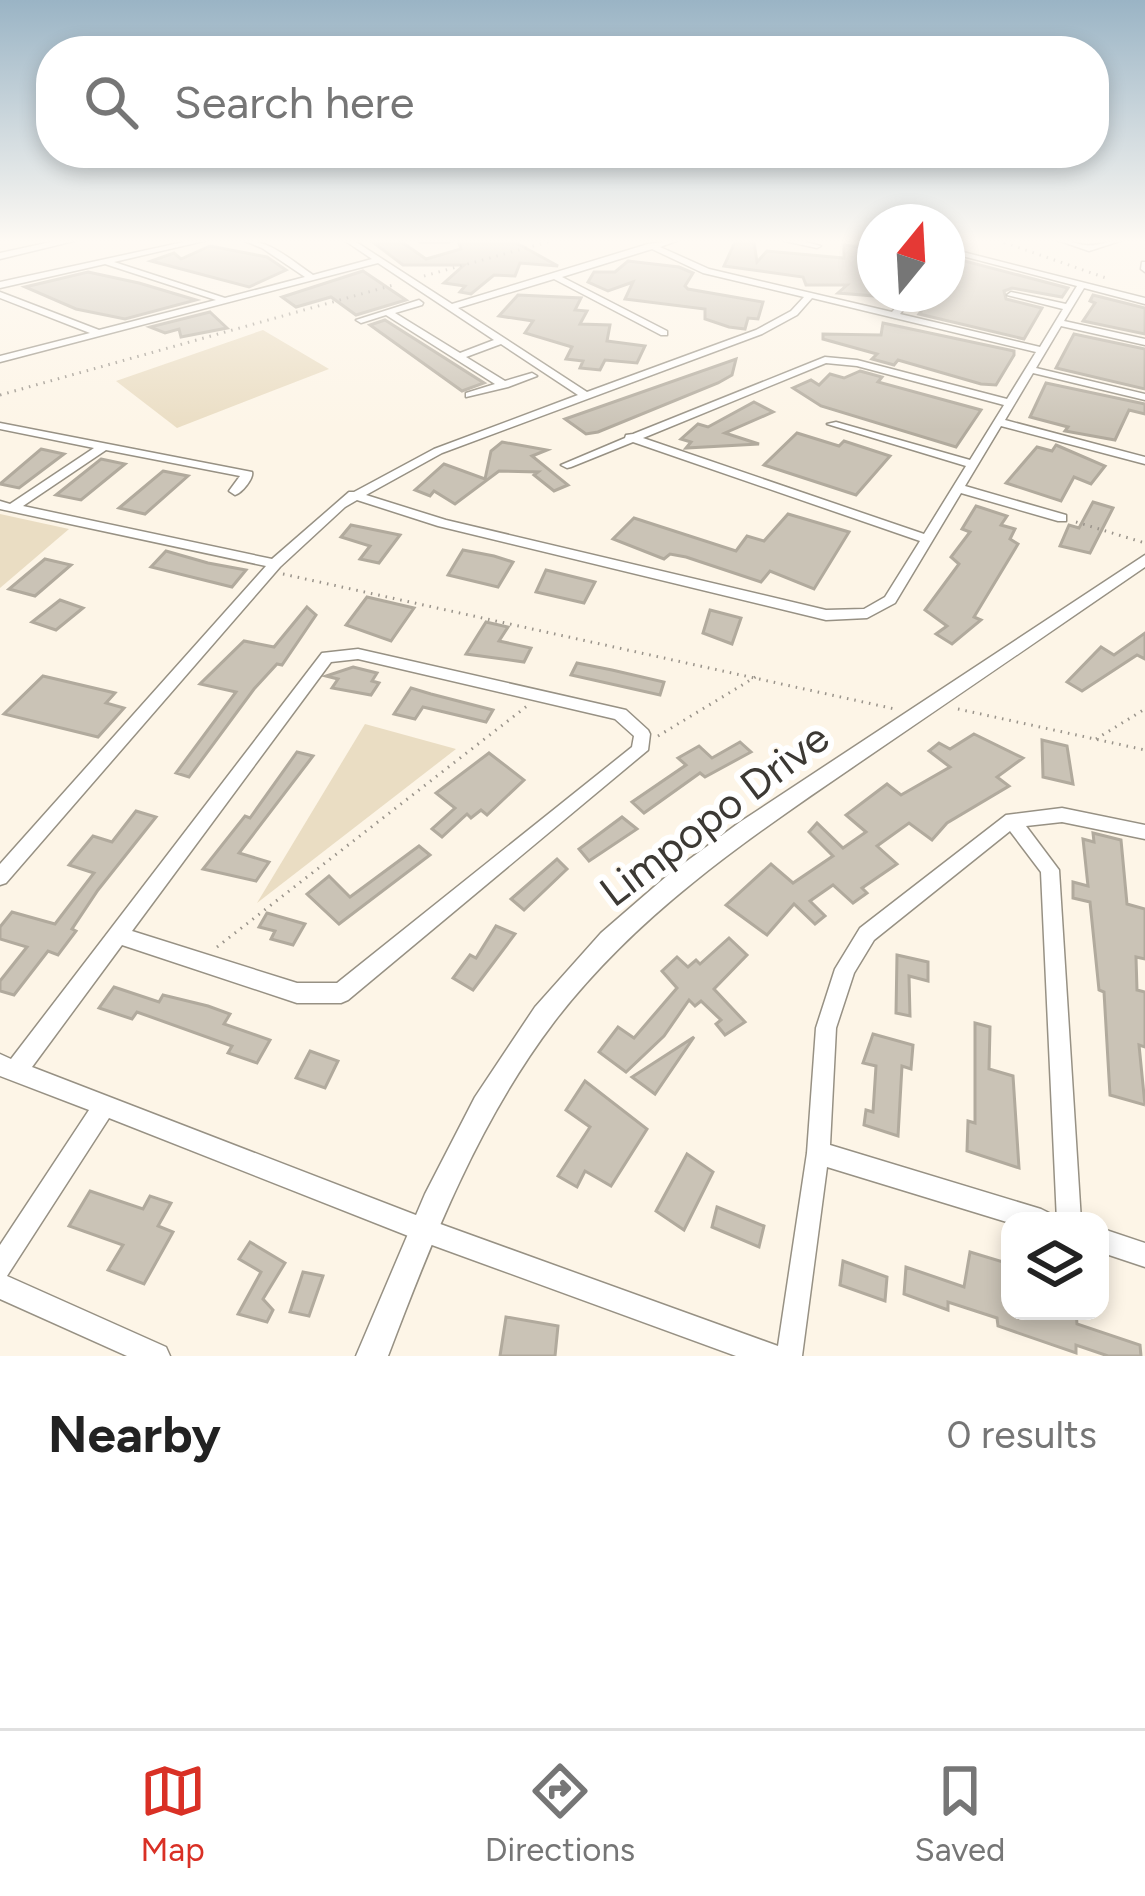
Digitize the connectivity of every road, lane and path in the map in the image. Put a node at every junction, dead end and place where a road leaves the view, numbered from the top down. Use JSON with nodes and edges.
{"nodes":[{"id":1,"x":19,"y":303,"type":"edge"},
{"id":2,"x":212,"y":303,"type":"edge"},
{"id":3,"x":325,"y":303,"type":"edge"},
{"id":4,"x":418,"y":303,"type":"edge"},
{"id":5,"x":446,"y":303,"type":"edge"},
{"id":6,"x":464,"y":303,"type":"edge"},
{"id":7,"x":607,"y":303,"type":"edge"},
{"id":8,"x":803,"y":303,"type":"edge"},
{"id":9,"x":847,"y":303,"type":"edge"},
{"id":10,"x":1049,"y":303,"type":"edge"},
{"id":11,"x":1072,"y":303,"type":"edge"},
{"id":12,"x":452,"y":307,"type":"junction"},
{"id":13,"x":1070,"y":308,"type":"junction"},
{"id":14,"x":387,"y":312,"type":"junction"},
{"id":15,"x":895,"y":314,"type":"joint"},
{"id":16,"x":362,"y":320,"type":"dead end"},
{"id":17,"x":1059,"y":323,"type":"junction"},
{"id":18,"x":99,"y":333,"type":"junction"},
{"id":19,"x":664,"y":333,"type":"dead end"},
{"id":20,"x":503,"y":340,"type":"junction"},
{"id":21,"x":1145,"y":342,"type":"edge"},
{"id":22,"x":1042,"y":350,"type":"junction"},
{"id":23,"x":458,"y":357,"type":"junction"},
{"id":24,"x":0,"y":358,"type":"edge"},
{"id":25,"x":1033,"y":370,"type":"junction"},
{"id":26,"x":532,"y":376,"type":"dead end"},
{"id":27,"x":504,"y":385,"type":"junction"},
{"id":28,"x":0,"y":395,"type":"edge"},
{"id":29,"x":470,"y":395,"type":"dead end"},
{"id":30,"x":588,"y":397,"type":"junction"},
{"id":31,"x":1145,"y":397,"type":"edge"},
{"id":32,"x":1010,"y":403,"type":"junction"},
{"id":33,"x":999,"y":422,"type":"junction"},
{"id":34,"x":832,"y":424,"type":"dead end"},
{"id":35,"x":0,"y":426,"type":"edge"},
{"id":36,"x":630,"y":437,"type":"junction"},
{"id":37,"x":104,"y":446,"type":"junction"},
{"id":38,"x":1145,"y":461,"type":"edge"},
{"id":39,"x":971,"y":464,"type":"junction"},
{"id":40,"x":567,"y":465,"type":"dead end"},
{"id":41,"x":958,"y":488,"type":"junction"},
{"id":42,"x":235,"y":491,"type":"dead end"},
{"id":43,"x":353,"y":495,"type":"junction"},
{"id":44,"x":6,"y":506,"type":"edge"},
{"id":45,"x":1062,"y":518,"type":"joint"},
{"id":46,"x":924,"y":538,"type":"junction"},
{"id":47,"x":1145,"y":543,"type":"edge"},
{"id":48,"x":1145,"y":560,"type":"edge"},
{"id":49,"x":272,"y":567,"type":"junction"},
{"id":50,"x":758,"y":676,"type":"junction"},
{"id":51,"x":540,"y":696,"type":"junction"},
{"id":52,"x":925,"y":708,"type":"junction"},
{"id":53,"x":1145,"y":709,"type":"edge"},
{"id":54,"x":1094,"y":740,"type":"junction"},
{"id":55,"x":641,"y":746,"type":"junction"},
{"id":56,"x":1145,"y":750,"type":"edge"},
{"id":57,"x":1012,"y":820,"type":"junction"},
{"id":58,"x":1145,"y":832,"type":"edge"},
{"id":59,"x":0,"y":877,"type":"edge"},
{"id":60,"x":118,"y":935,"type":"junction"},
{"id":61,"x":202,"y":959,"type":"junction"},
{"id":62,"x":8,"y":1067,"type":"edge"},
{"id":63,"x":105,"y":1105,"type":"junction"},
{"id":64,"x":818,"y":1153,"type":"junction"},
{"id":65,"x":1011,"y":1212,"type":"edge"},
{"id":66,"x":1069,"y":1212,"type":"edge"},
{"id":67,"x":421,"y":1228,"type":"junction"},
{"id":68,"x":1109,"y":1243,"type":"edge"},
{"id":69,"x":1145,"y":1255,"type":"edge"},
{"id":70,"x":0,"y":1267,"type":"edge"},
{"id":71,"x":0,"y":1286,"type":"edge"},
{"id":72,"x":158,"y":1356,"type":"edge"},
{"id":73,"x":372,"y":1356,"type":"edge"},
{"id":74,"x":771,"y":1356,"type":"edge"},
{"id":75,"x":789,"y":1356,"type":"edge"}],
"edges":[{"from":1,"to":18,"type":"street"},
{"from":2,"to":18,"type":"street"},
{"from":3,"to":28,"type":"path"},
{"from":4,"to":14,"type":"street"},
{"from":5,"to":12,"type":"street"},
{"from":6,"to":12,"type":"street"},
{"from":7,"to":19,"type":"street"},
{"from":8,"to":30,"type":"street"},
{"from":9,"to":15,"type":"street"},
{"from":10,"to":13,"type":"street"},
{"from":11,"to":13,"type":"street"},
{"from":12,"to":20,"type":"street"},
{"from":13,"to":17,"type":"street"},
{"from":14,"to":16,"type":"street"},
{"from":14,"to":23,"type":"street"},
{"from":15,"to":22,"type":"street"},
{"from":17,"to":21,"type":"street"},
{"from":17,"to":22,"type":"street"},
{"from":18,"to":24,"type":"street"},
{"from":20,"to":23,"type":"street"},
{"from":20,"to":30,"type":"street"},
{"from":22,"to":25,"type":"street"},
{"from":23,"to":27,"type":"street"},
{"from":25,"to":31,"type":"street"},
{"from":25,"to":32,"type":"street"},
{"from":26,"to":27,"type":"street"},
{"from":27,"to":29,"type":"street"},
{"from":30,"to":43,"type":"street"},
{"from":32,"to":33,"type":"street"},
{"from":32,"to":36,"type":"street"},
{"from":33,"to":38,"type":"street"},
{"from":33,"to":39,"type":"street"},
{"from":34,"to":39,"type":"street"},
{"from":35,"to":37,"type":"street"},
{"from":36,"to":40,"type":"street"},
{"from":36,"to":46,"type":"street"},
{"from":37,"to":42,"type":"street"},
{"from":37,"to":44,"type":"street"},
{"from":39,"to":41,"type":"street"},
{"from":41,"to":45,"type":"street"},
{"from":41,"to":46,"type":"street"},
{"from":43,"to":46,"type":"street"},
{"from":43,"to":49,"type":"street"},
{"from":44,"to":49,"type":"street"},
{"from":45,"to":47,"type":"path"},
{"from":48,"to":52,"type":"street","name":"Limpopo Drive"},
{"from":49,"to":50,"type":"path"},
{"from":49,"to":59,"type":"street"},
{"from":50,"to":52,"type":"path"},
{"from":50,"to":55,"type":"path"},
{"from":51,"to":55,"type":"street"},
{"from":51,"to":60,"type":"street"},
{"from":51,"to":61,"type":"path"},
{"from":52,"to":54,"type":"path"},
{"from":52,"to":67,"type":"street","name":"Limpopo Drive"},
{"from":53,"to":54,"type":"path"},
{"from":54,"to":56,"type":"path"},
{"from":55,"to":61,"type":"street"},
{"from":57,"to":58,"type":"street"},
{"from":57,"to":64,"type":"street"},
{"from":57,"to":66,"type":"street"},
{"from":60,"to":61,"type":"street"},
{"from":60,"to":62,"type":"street"},
{"from":62,"to":63,"type":"street"},
{"from":63,"to":67,"type":"street"},
{"from":63,"to":70,"type":"street"},
{"from":64,"to":65,"type":"street"},
{"from":64,"to":75,"type":"street"},
{"from":67,"to":73,"type":"street","name":"Limpopo Drive"},
{"from":67,"to":74,"type":"street"},
{"from":68,"to":69,"type":"street"},
{"from":71,"to":72,"type":"street"}]}
